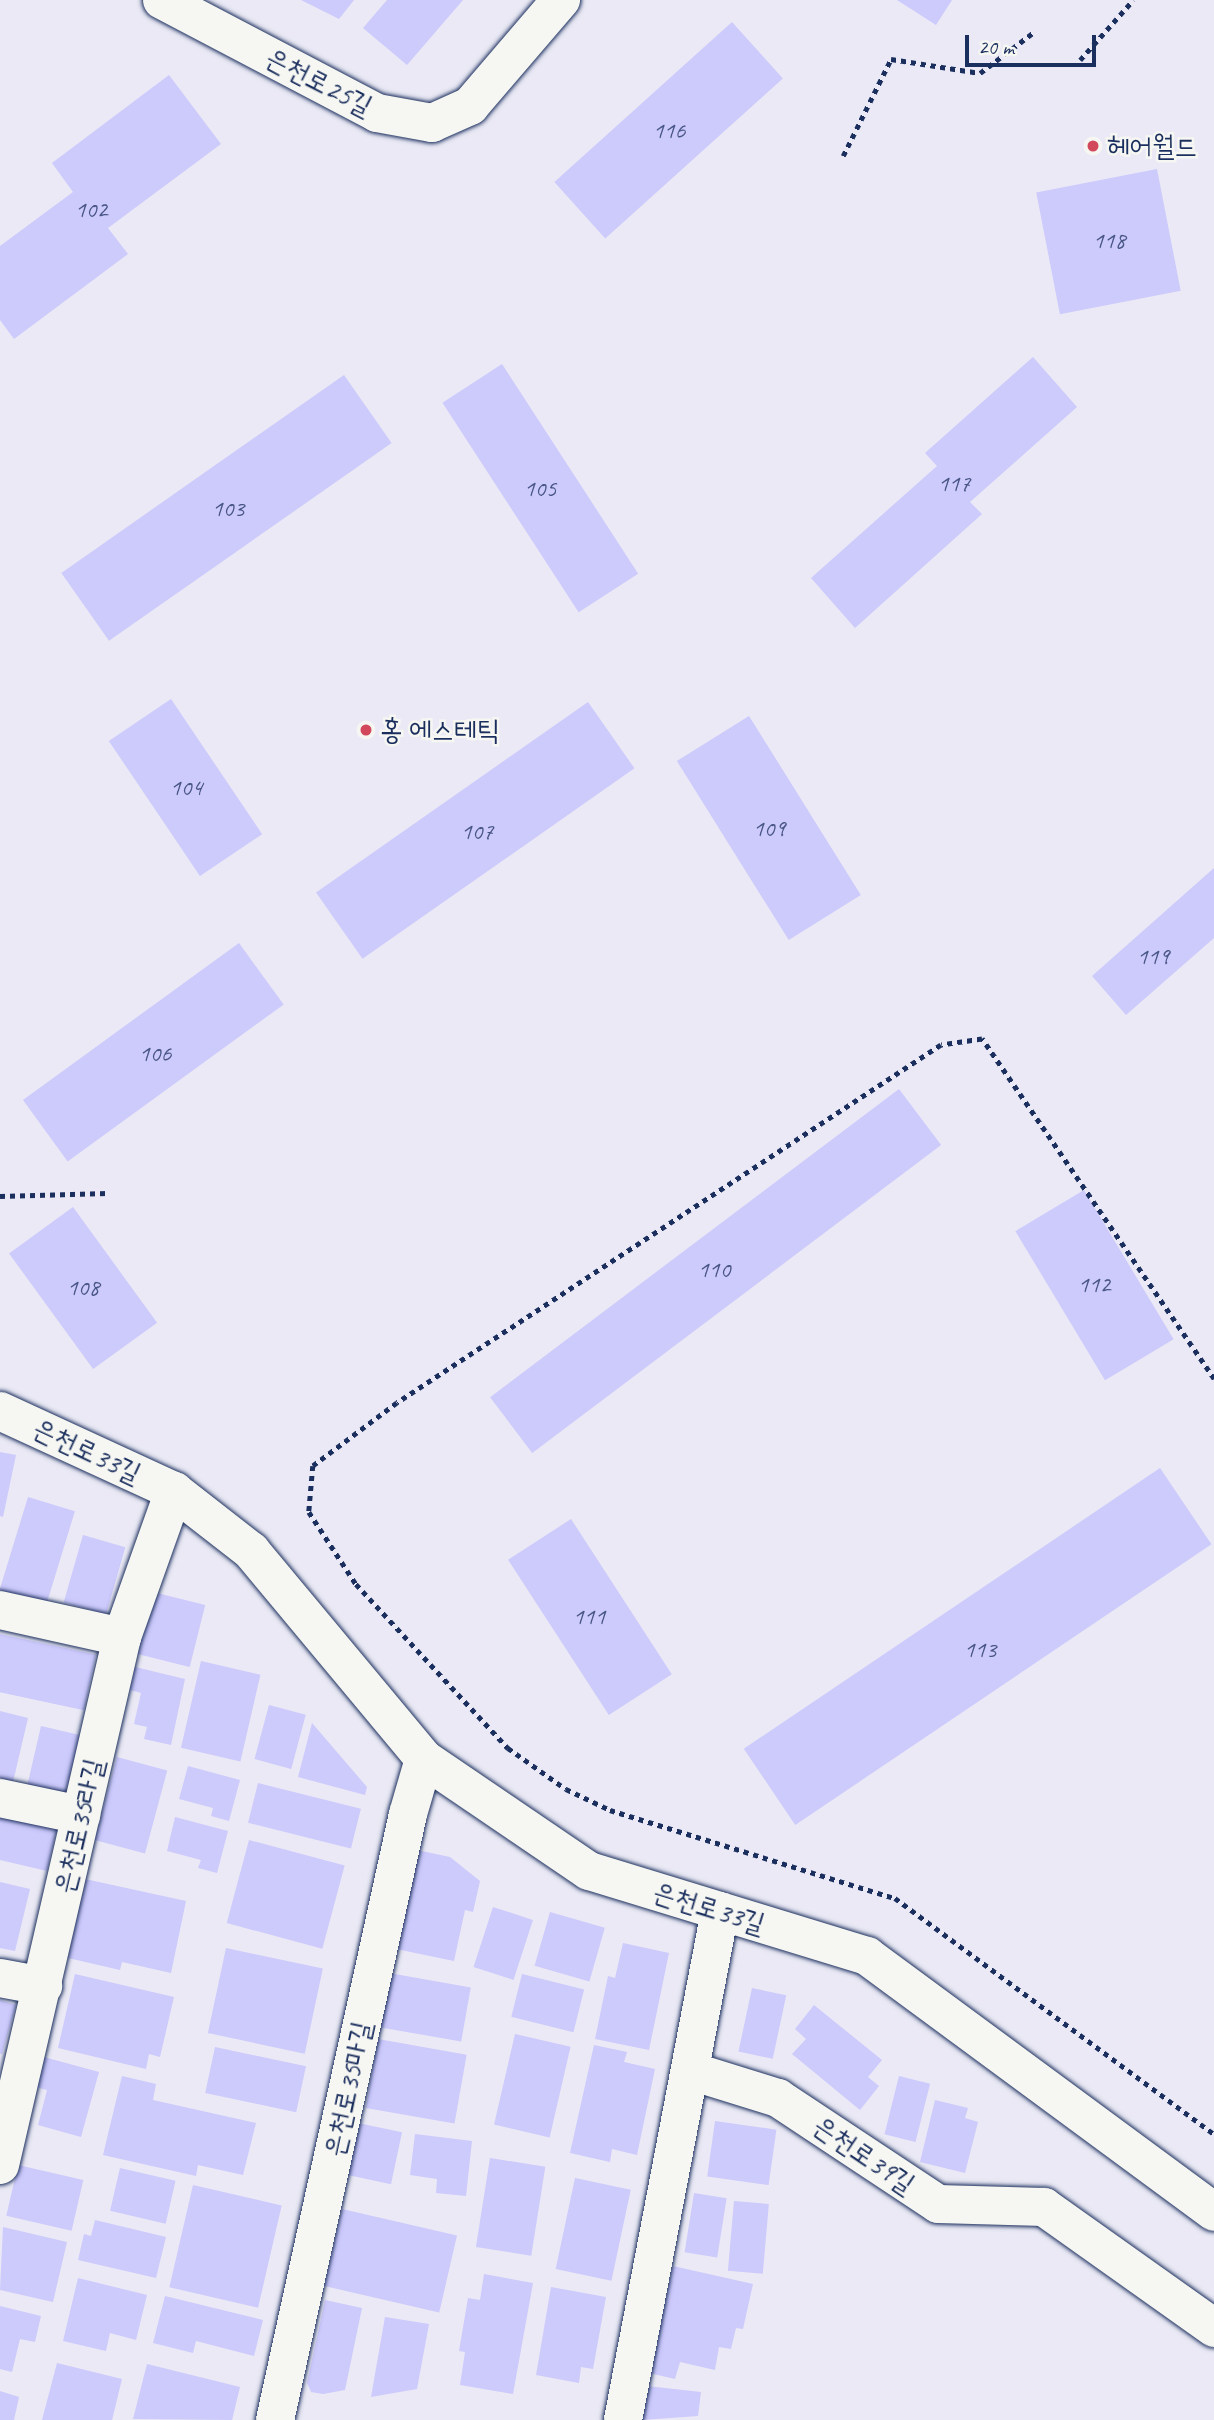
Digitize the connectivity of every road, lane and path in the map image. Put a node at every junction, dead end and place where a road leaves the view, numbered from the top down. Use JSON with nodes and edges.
{"nodes":[{"id":1,"x":162,"y":0,"type":"edge"},
{"id":2,"x":561,"y":0,"type":"edge"},
{"id":3,"x":1133,"y":0,"type":"edge"},
{"id":4,"x":1034,"y":32,"type":"dead end"},
{"id":5,"x":1080,"y":60,"type":"dead end"},
{"id":6,"x":842,"y":156,"type":"dead end"},
{"id":7,"x":108,"y":1194,"type":"dead end"},
{"id":8,"x":0,"y":1196,"type":"edge"},
{"id":9,"x":1214,"y":1380,"type":"edge"},
{"id":10,"x":0,"y":1411,"type":"edge"},
{"id":11,"x":174,"y":1491,"type":"junction"},
{"id":12,"x":0,"y":1610,"type":"edge"},
{"id":13,"x":122,"y":1637,"type":"junction"},
{"id":14,"x":424,"y":1759,"type":"junction"},
{"id":15,"x":0,"y":1798,"type":"edge"},
{"id":16,"x":81,"y":1815,"type":"junction"},
{"id":17,"x":720,"y":1911,"type":"junction"},
{"id":18,"x":0,"y":1978,"type":"edge"},
{"id":19,"x":43,"y":1986,"type":"junction"},
{"id":20,"x":691,"y":2071,"type":"junction"},
{"id":21,"x":1214,"y":2134,"type":"edge"},
{"id":22,"x":0,"y":2165,"type":"edge"},
{"id":23,"x":1214,"y":2212,"type":"edge"},
{"id":24,"x":1214,"y":2328,"type":"edge"},
{"id":25,"x":275,"y":2420,"type":"edge"},
{"id":26,"x":623,"y":2420,"type":"edge"}],
"edges":[{"from":1,"to":2,"type":"street","name":"은천로25길"},
{"from":3,"to":5,"type":"path"},
{"from":4,"to":6,"type":"path"},
{"from":7,"to":8,"type":"path"},
{"from":9,"to":21,"type":"path"},
{"from":10,"to":11,"type":"street","name":"은천로33길"},
{"from":11,"to":13,"type":"street","name":"은천로35라길"},
{"from":11,"to":14,"type":"street","name":"은천로33길"},
{"from":12,"to":13,"type":"street"},
{"from":13,"to":16,"type":"street","name":"은천로35라길"},
{"from":14,"to":17,"type":"street","name":"은천로33길"},
{"from":14,"to":25,"type":"street","name":"은천로35마길"},
{"from":15,"to":16,"type":"street"},
{"from":16,"to":19,"type":"street","name":"은천로35라길"},
{"from":17,"to":20,"type":"street"},
{"from":17,"to":23,"type":"street","name":"은천로33길"},
{"from":18,"to":19,"type":"street"},
{"from":19,"to":22,"type":"street","name":"은천로35라길"},
{"from":20,"to":24,"type":"street","name":"은천로39길"},
{"from":20,"to":26,"type":"street"}]}
